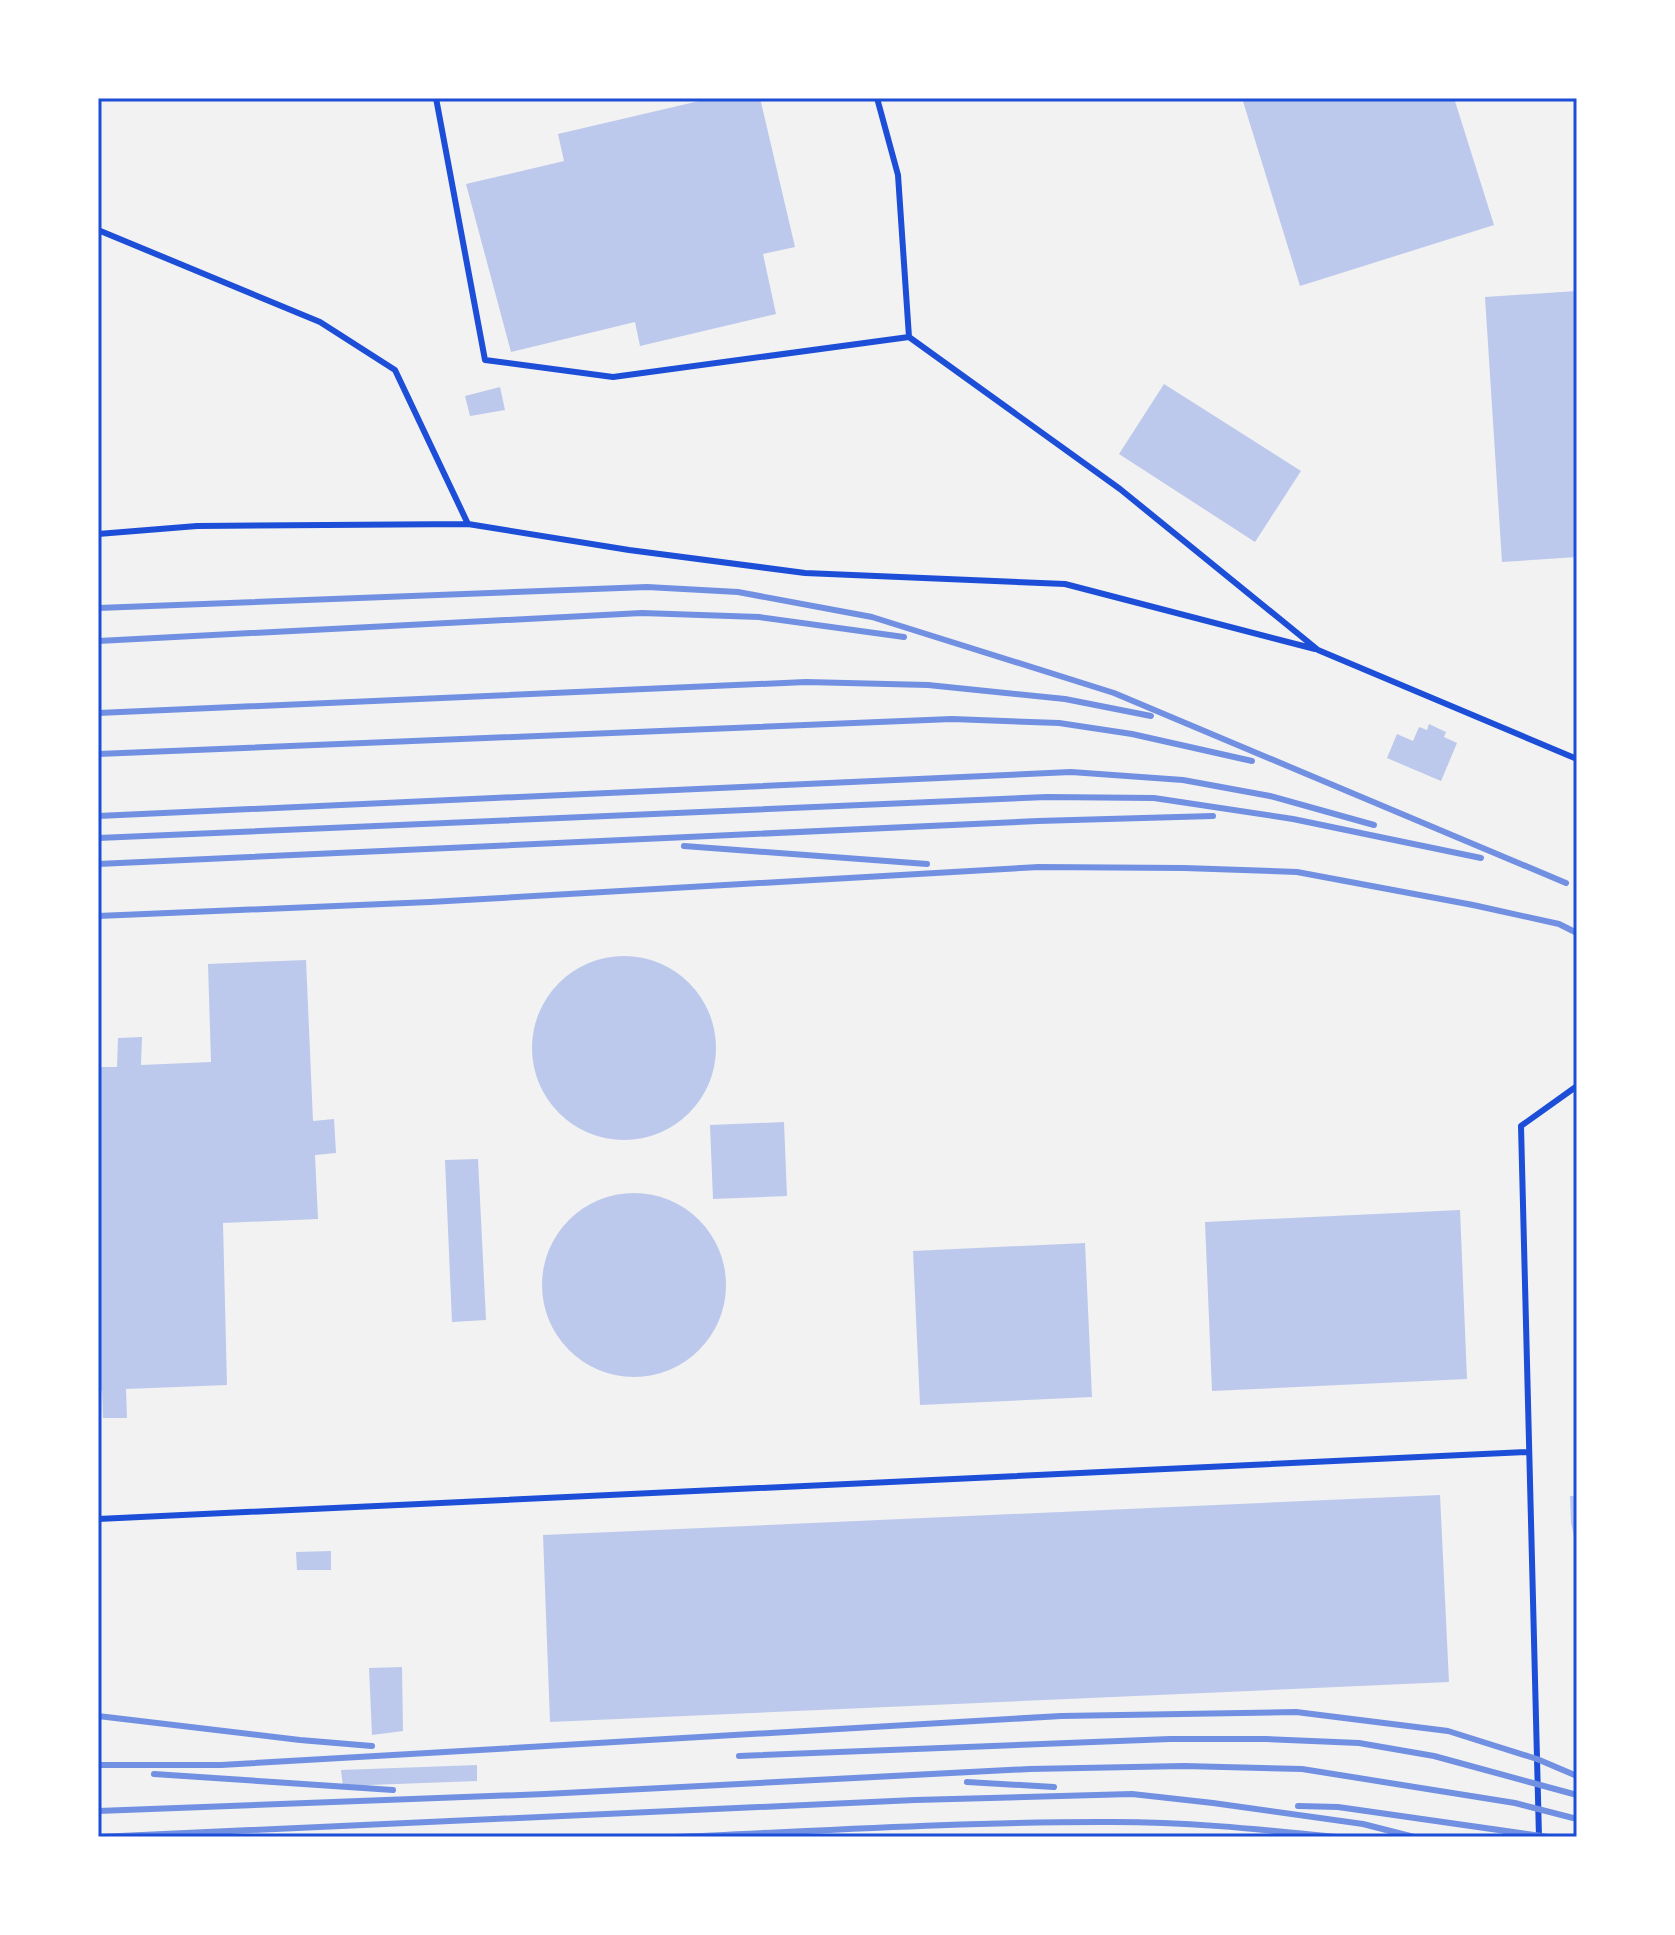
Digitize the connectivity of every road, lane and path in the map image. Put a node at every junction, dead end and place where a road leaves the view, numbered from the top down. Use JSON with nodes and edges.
{"nodes":[{"id":1,"x":436,"y":98,"type":"edge"},
{"id":2,"x":877,"y":98,"type":"edge"},
{"id":3,"x":98,"y":230,"type":"edge"},
{"id":4,"x":909,"y":337,"type":"junction"},
{"id":5,"x":468,"y":524,"type":"junction"},
{"id":6,"x":98,"y":534,"type":"edge"},
{"id":7,"x":1318,"y":650,"type":"junction"},
{"id":8,"x":1576,"y":755,"type":"edge"},
{"id":9,"x":1577,"y":1086,"type":"edge"},
{"id":10,"x":1528,"y":1452,"type":"junction"},
{"id":11,"x":98,"y":1519,"type":"edge"},
{"id":12,"x":1539,"y":1837,"type":"edge"}],
"edges":[{"from":1,"to":4,"type":"lane"},
{"from":2,"to":4,"type":"lane"},
{"from":3,"to":5,"type":"lane"},
{"from":4,"to":7,"type":"lane"},
{"from":5,"to":6,"type":"lane"},
{"from":5,"to":7,"type":"lane"},
{"from":7,"to":8,"type":"lane"},
{"from":9,"to":10,"type":"lane"},
{"from":10,"to":11,"type":"lane"},
{"from":10,"to":12,"type":"lane"}]}
